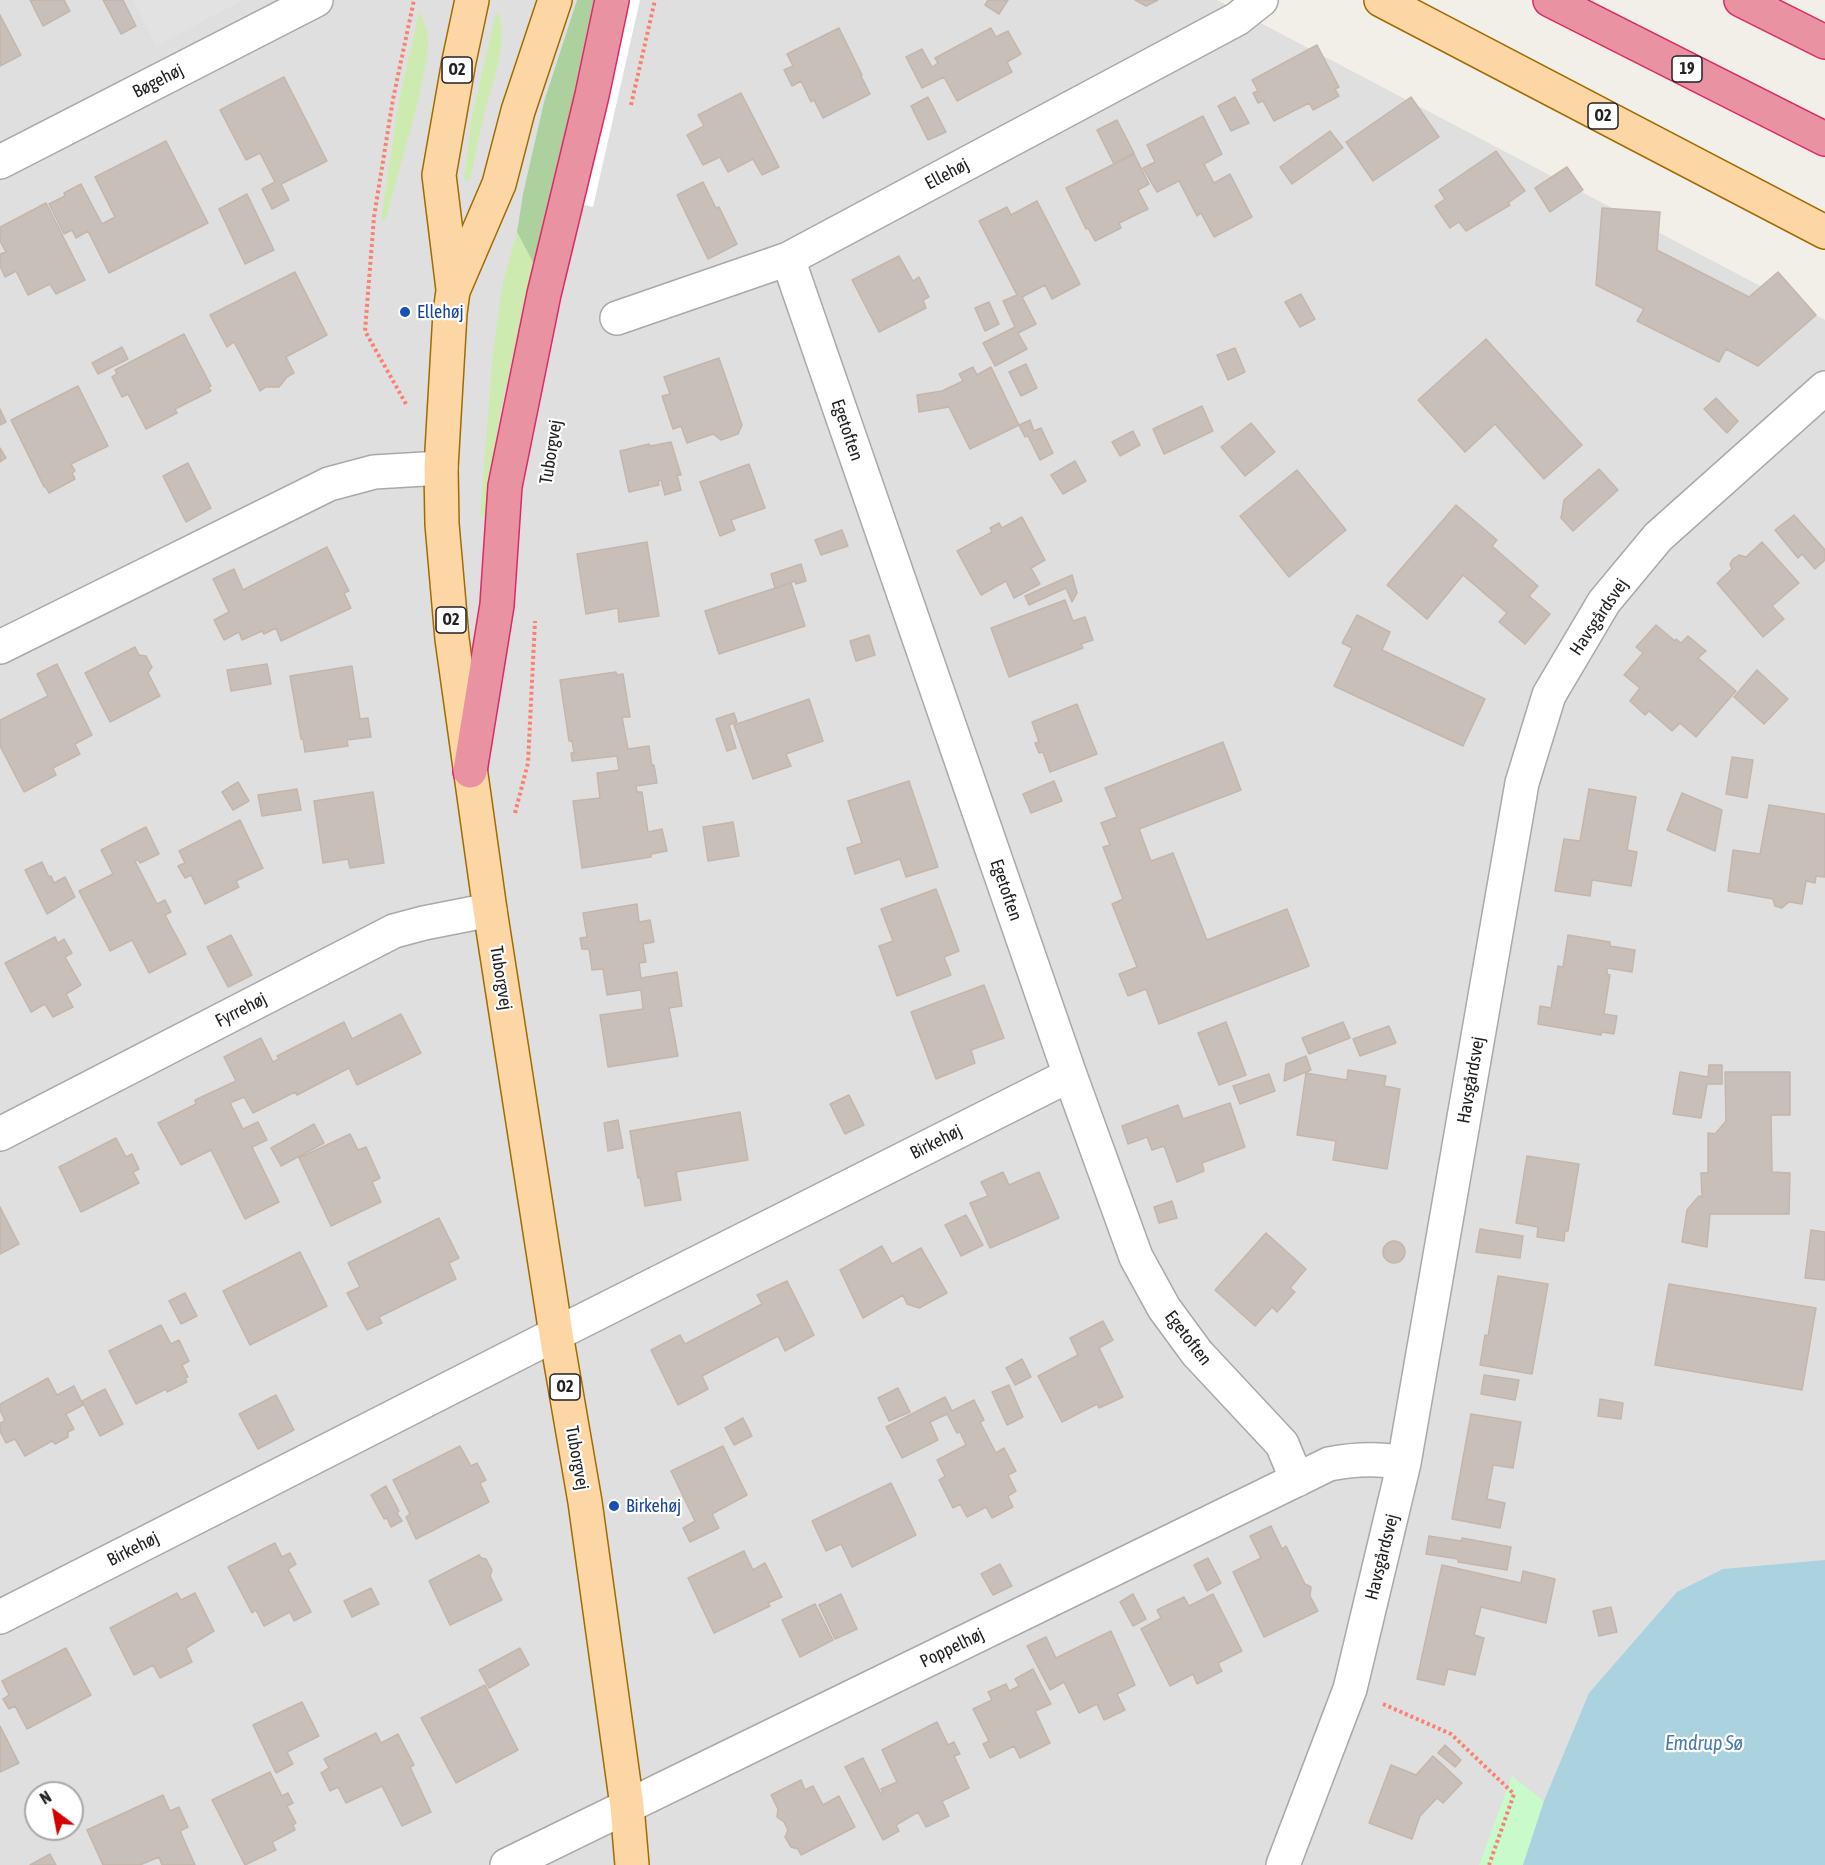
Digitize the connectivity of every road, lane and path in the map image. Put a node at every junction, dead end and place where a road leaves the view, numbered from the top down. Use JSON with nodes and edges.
{"nodes":[{"id":1,"x":316,"y":0,"type":"edge"},
{"id":2,"x":414,"y":0,"type":"edge"},
{"id":3,"x":472,"y":0,"type":"edge"},
{"id":4,"x":612,"y":0,"type":"edge"},
{"id":5,"x":655,"y":0,"type":"edge"},
{"id":6,"x":1262,"y":0,"type":"edge"},
{"id":7,"x":1381,"y":0,"type":"edge"},
{"id":8,"x":1550,"y":0,"type":"edge"},
{"id":9,"x":1741,"y":0,"type":"edge"},
{"id":10,"x":549,"y":1,"type":"edge"},
{"id":11,"x":1825,"y":42,"type":"edge"},
{"id":12,"x":629,"y":111,"type":"dead end"},
{"id":13,"x":1825,"y":139,"type":"edge"},
{"id":14,"x":0,"y":162,"type":"edge"},
{"id":15,"x":1825,"y":232,"type":"edge"},
{"id":16,"x":788,"y":259,"type":"junction"},
{"id":17,"x":453,"y":291,"type":"junction"},
{"id":18,"x":617,"y":318,"type":"dead end"},
{"id":19,"x":1825,"y":388,"type":"edge"},
{"id":20,"x":408,"y":409,"type":"dead end"},
{"id":21,"x":441,"y":468,"type":"junction"},
{"id":22,"x":535,"y":620,"type":"dead end"},
{"id":23,"x":0,"y":647,"type":"edge"},
{"id":24,"x":470,"y":771,"type":"junction"},
{"id":25,"x":513,"y":819,"type":"dead end"},
{"id":26,"x":490,"y":910,"type":"junction"},
{"id":27,"x":1070,"y":1075,"type":"junction"},
{"id":28,"x":0,"y":1134,"type":"edge"},
{"id":29,"x":556,"y":1334,"type":"junction"},
{"id":30,"x":1404,"y":1463,"type":"junction"},
{"id":31,"x":1297,"y":1480,"type":"junction"},
{"id":32,"x":0,"y":1617,"type":"edge"},
{"id":33,"x":1350,"y":1689,"type":"junction"},
{"id":34,"x":627,"y":1806,"type":"junction"},
{"id":35,"x":507,"y":1865,"type":"edge"},
{"id":36,"x":632,"y":1865,"type":"edge"},
{"id":37,"x":1282,"y":1865,"type":"edge"},
{"id":38,"x":1489,"y":1865,"type":"edge"}],
"edges":[{"from":1,"to":14,"type":"street","name":"Bøgehøj"},
{"from":2,"to":20,"type":"path"},
{"from":3,"to":17,"type":"main road","name":"Tuborgvej","number":"O2"},
{"from":4,"to":24,"type":"highway"},
{"from":5,"to":12,"type":"path"},
{"from":6,"to":16,"type":"street","name":"Ellehøj"},
{"from":7,"to":15,"type":"main road","number":"O2"},
{"from":8,"to":13,"type":"highway","number":"19"},
{"from":9,"to":11,"type":"highway"},
{"from":10,"to":17,"type":"main road","name":"Tuborgvej","number":"O2"},
{"from":16,"to":18,"type":"street","name":"Ellehøj"},
{"from":16,"to":27,"type":"street","name":"Egetoften"},
{"from":17,"to":21,"type":"main road","name":"Tuborgvej","number":"O2"},
{"from":19,"to":30,"type":"street","name":"Havsgårdsvej"},
{"from":21,"to":23,"type":"street"},
{"from":21,"to":24,"type":"main road","name":"Tuborgvej","number":"O2"},
{"from":22,"to":25,"type":"path"},
{"from":24,"to":26,"type":"main road","name":"Tuborgvej","number":"O2"},
{"from":26,"to":28,"type":"street","name":"Fyrrehøj"},
{"from":26,"to":29,"type":"main road","name":"Tuborgvej","number":"O2"},
{"from":27,"to":29,"type":"street","name":"Birkehøj"},
{"from":27,"to":31,"type":"street","name":"Egetoften"},
{"from":29,"to":32,"type":"street","name":"Birkehøj"},
{"from":29,"to":34,"type":"main road","name":"Tuborgvej","number":"O2"},
{"from":30,"to":31,"type":"street","name":"Poppelhøj"},
{"from":30,"to":33,"type":"street","name":"Havsgårdsvej"},
{"from":31,"to":34,"type":"street","name":"Poppelhøj"},
{"from":33,"to":37,"type":"street","name":"Havsgårdsvej"},
{"from":33,"to":38,"type":"path"},
{"from":34,"to":35,"type":"street","name":"Poppelhøj"},
{"from":34,"to":36,"type":"main road","name":"Tuborgvej","number":"O2"}]}
